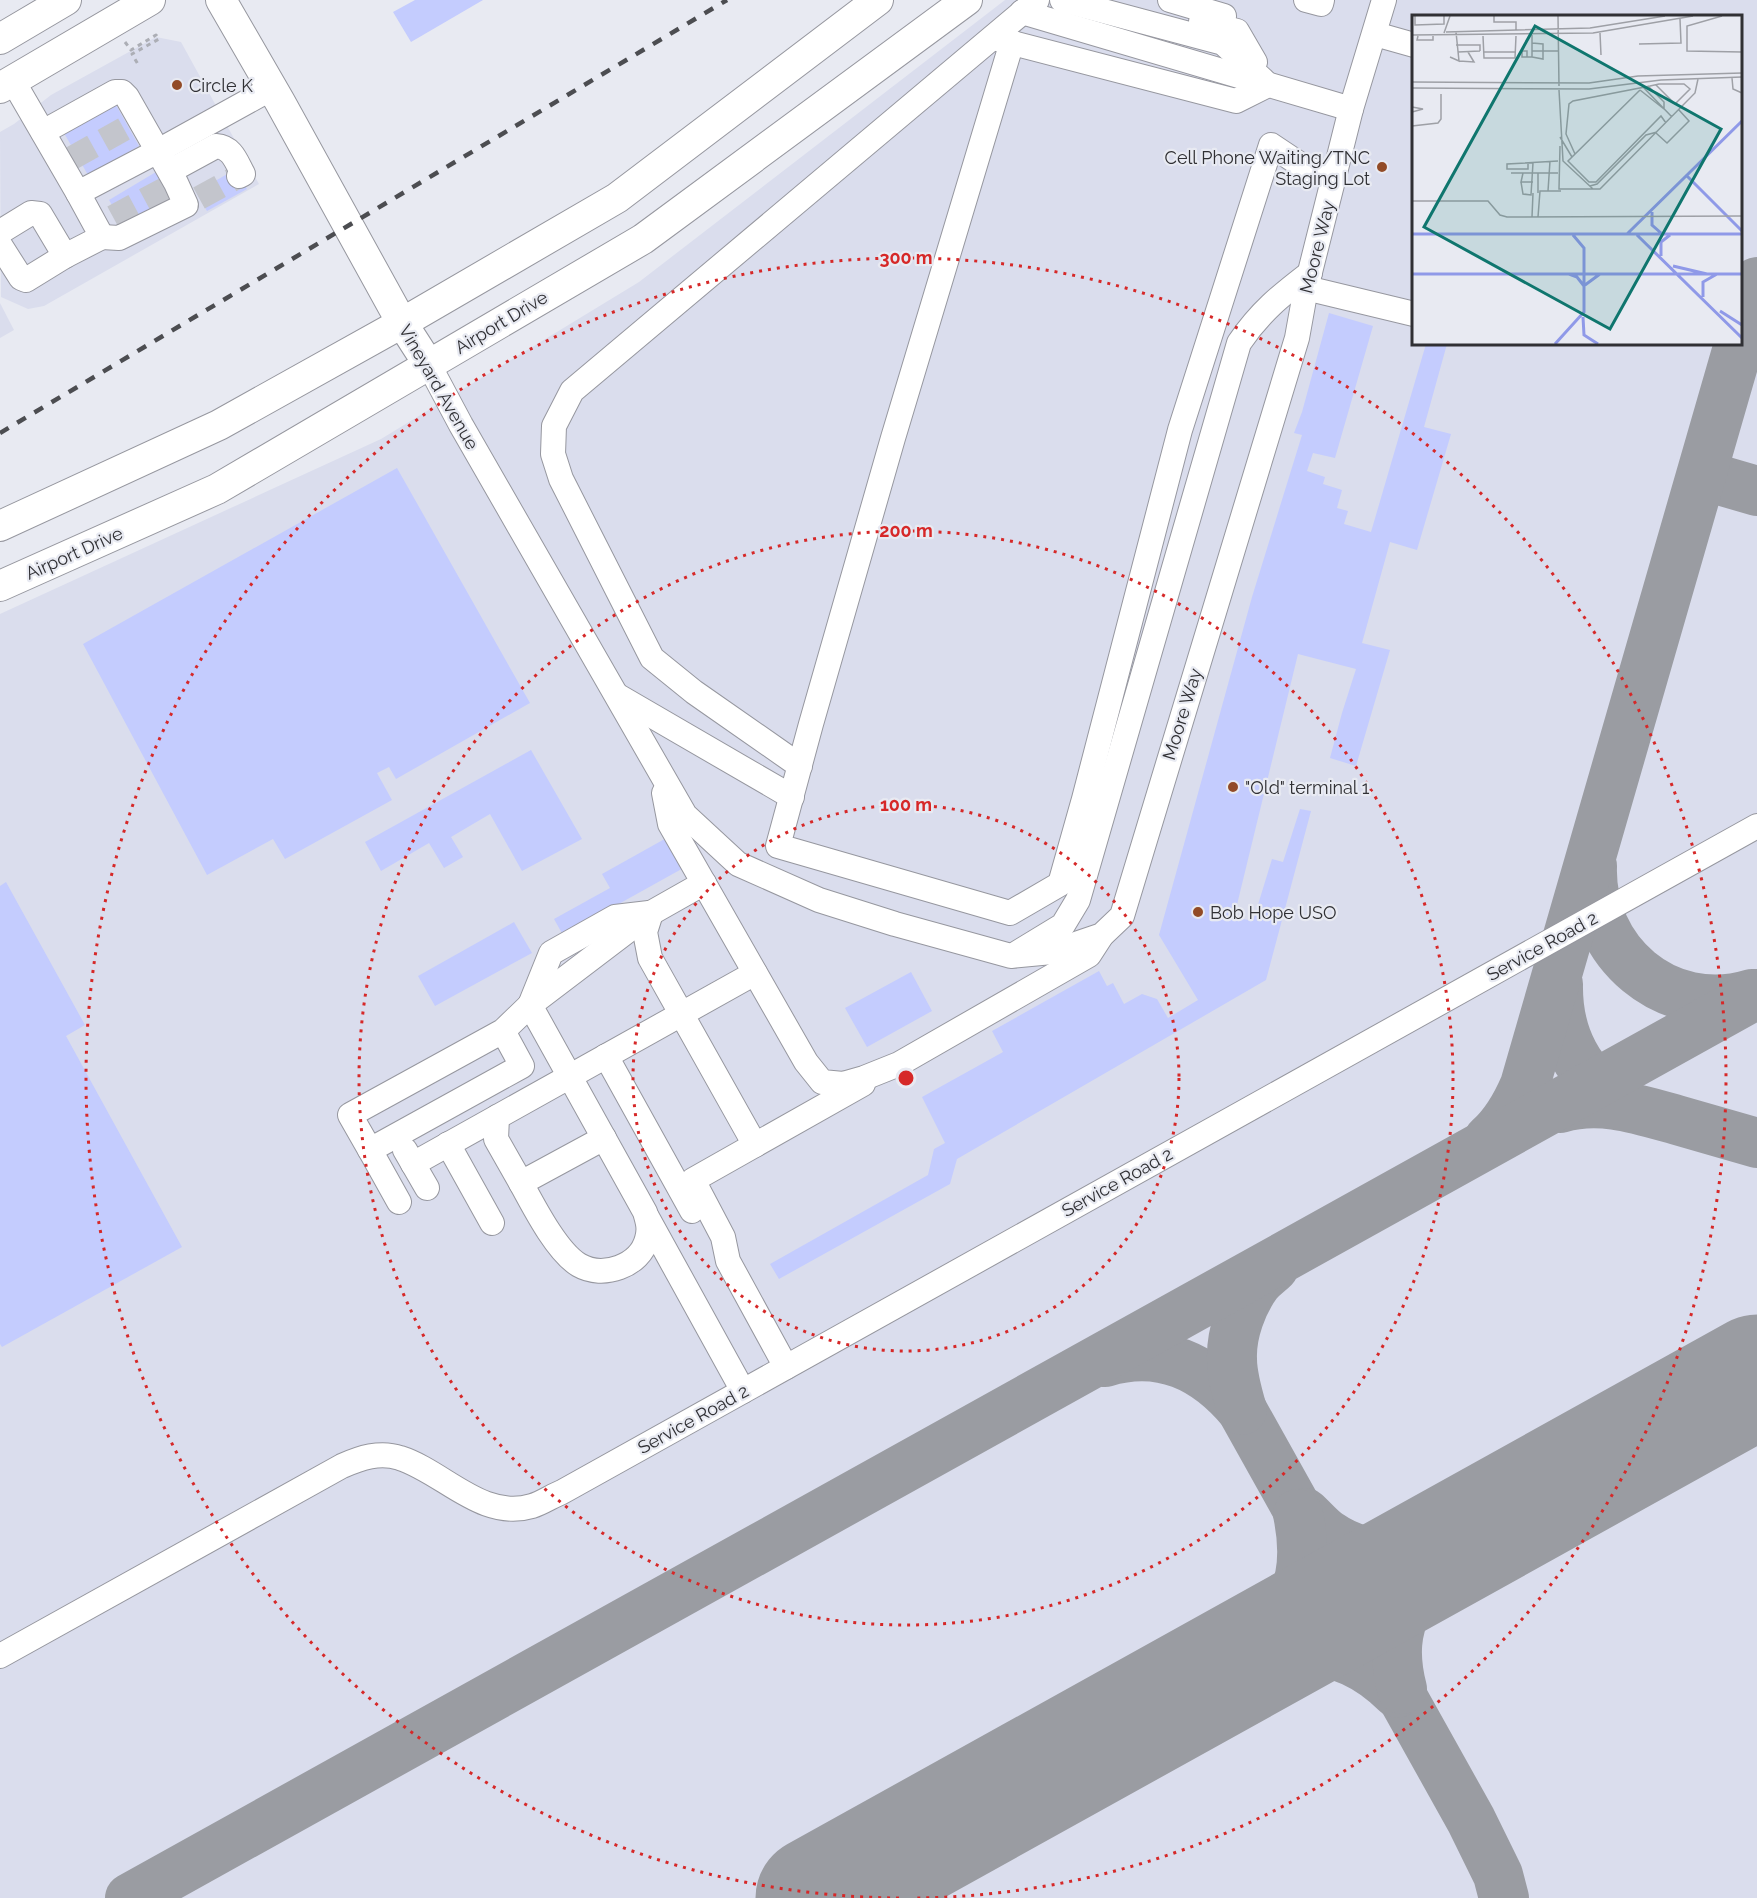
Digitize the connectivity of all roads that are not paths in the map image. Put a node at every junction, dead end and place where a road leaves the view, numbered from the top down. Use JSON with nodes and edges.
{"nodes":[{"id":1,"x":66,"y":0,"type":"edge"},
{"id":2,"x":150,"y":0,"type":"edge"},
{"id":3,"x":221,"y":0,"type":"edge"},
{"id":4,"x":878,"y":0,"type":"edge"},
{"id":5,"x":967,"y":0,"type":"edge"},
{"id":6,"x":1062,"y":0,"type":"edge"},
{"id":7,"x":1115,"y":0,"type":"edge"},
{"id":8,"x":1170,"y":0,"type":"edge"},
{"id":9,"x":1306,"y":0,"type":"edge"},
{"id":10,"x":1322,"y":0,"type":"edge"},
{"id":11,"x":1384,"y":0,"type":"edge"},
{"id":12,"x":1017,"y":20,"type":"edge"},
{"id":13,"x":1375,"y":34,"type":"junction"},
{"id":14,"x":0,"y":39,"type":"edge"},
{"id":15,"x":1412,"y":45,"type":"edge"},
{"id":16,"x":6,"y":84,"type":"edge"},
{"id":17,"x":1268,"y":85,"type":"junction"},
{"id":18,"x":272,"y":88,"type":"junction"},
{"id":19,"x":1351,"y":110,"type":"junction"},
{"id":20,"x":43,"y":132,"type":"junction"},
{"id":21,"x":167,"y":173,"type":"junction"},
{"id":22,"x":239,"y":176,"type":"dead end"},
{"id":23,"x":1334,"y":176,"type":"junction"},
{"id":24,"x":78,"y":193,"type":"junction"},
{"id":25,"x":104,"y":227,"type":"junction"},
{"id":26,"x":0,"y":232,"type":"edge"},
{"id":27,"x":0,"y":245,"type":"edge"},
{"id":28,"x":65,"y":256,"type":"junction"},
{"id":29,"x":1308,"y":281,"type":"junction"},
{"id":30,"x":1412,"y":314,"type":"edge"},
{"id":31,"x":402,"y":323,"type":"junction"},
{"id":32,"x":429,"y":365,"type":"junction"},
{"id":33,"x":0,"y":526,"type":"edge"},
{"id":34,"x":0,"y":586,"type":"edge"},
{"id":35,"x":616,"y":695,"type":"junction"},
{"id":36,"x":800,"y":766,"type":"junction"},
{"id":37,"x":661,"y":772,"type":"junction"},
{"id":38,"x":792,"y":796,"type":"junction"},
{"id":39,"x":1757,"y":826,"type":"edge"},
{"id":40,"x":704,"y":883,"type":"junction"},
{"id":41,"x":651,"y":913,"type":"junction"},
{"id":42,"x":1102,"y":935,"type":"junction"},
{"id":43,"x":1011,"y":956,"type":"junction"},
{"id":44,"x":755,"y":973,"type":"junction"},
{"id":45,"x":530,"y":1005,"type":"junction"},
{"id":46,"x":681,"y":1014,"type":"junction"},
{"id":47,"x":503,"y":1031,"type":"junction"},
{"id":48,"x":606,"y":1056,"type":"junction"},
{"id":49,"x":899,"y":1064,"type":"junction"},
{"id":50,"x":570,"y":1076,"type":"junction"},
{"id":51,"x":497,"y":1117,"type":"junction"},
{"id":52,"x":396,"y":1135,"type":"junction"},
{"id":53,"x":604,"y":1138,"type":"junction"},
{"id":54,"x":448,"y":1144,"type":"junction"},
{"id":55,"x":755,"y":1145,"type":"junction"},
{"id":56,"x":370,"y":1150,"type":"junction"},
{"id":57,"x":413,"y":1164,"type":"junction"},
{"id":58,"x":521,"y":1184,"type":"junction"},
{"id":59,"x":427,"y":1188,"type":"dead end"},
{"id":60,"x":399,"y":1203,"type":"dead end"},
{"id":61,"x":645,"y":1212,"type":"junction"},
{"id":62,"x":492,"y":1223,"type":"dead end"},
{"id":63,"x":728,"y":1261,"type":"junction"},
{"id":64,"x":786,"y":1367,"type":"junction"},
{"id":65,"x":743,"y":1391,"type":"junction"},
{"id":66,"x":0,"y":1656,"type":"edge"}],
"edges":[{"from":1,"to":14,"type":"main road"},
{"from":2,"to":16,"type":"main road"},
{"from":3,"to":18,"type":"main road","name":"Vineyard Avenue"},
{"from":4,"to":31,"type":"main road"},
{"from":5,"to":32,"type":"main road","name":"Airport Drive"},
{"from":6,"to":17,"type":"street"},
{"from":7,"to":17,"type":"street"},
{"from":8,"to":17,"type":"street"},
{"from":9,"to":10,"type":"street"},
{"from":11,"to":13,"type":"street","name":"Moore Way"},
{"from":12,"to":17,"type":"street"},
{"from":12,"to":36,"type":"street"},
{"from":12,"to":36,"type":"street"},
{"from":13,"to":15,"type":"street"},
{"from":13,"to":19,"type":"street","name":"Moore Way"},
{"from":16,"to":20,"type":"street"},
{"from":17,"to":19,"type":"street"},
{"from":18,"to":21,"type":"street"},
{"from":18,"to":31,"type":"main road","name":"Vineyard Avenue"},
{"from":19,"to":23,"type":"street","name":"Moore Way"},
{"from":20,"to":21,"type":"street"},
{"from":20,"to":24,"type":"street"},
{"from":21,"to":22,"type":"street"},
{"from":21,"to":24,"type":"street"},
{"from":21,"to":25,"type":"street"},
{"from":23,"to":29,"type":"street","name":"Moore Way"},
{"from":23,"to":38,"type":"street"},
{"from":24,"to":25,"type":"street"},
{"from":25,"to":28,"type":"street"},
{"from":26,"to":28,"type":"street"},
{"from":27,"to":28,"type":"street"},
{"from":29,"to":30,"type":"street"},
{"from":29,"to":42,"type":"street","name":"Moore Way"},
{"from":29,"to":43,"type":"street"},
{"from":31,"to":32,"type":"main road","name":"Vineyard Avenue"},
{"from":31,"to":33,"type":"main road"},
{"from":32,"to":34,"type":"main road","name":"Airport Drive"},
{"from":32,"to":35,"type":"street","name":"Vineyard Avenue"},
{"from":35,"to":37,"type":"street","name":"Vineyard Avenue"},
{"from":35,"to":38,"type":"street"},
{"from":36,"to":38,"type":"street"},
{"from":37,"to":40,"type":"street"},
{"from":37,"to":43,"type":"street","name":"Moore Way"},
{"from":39,"to":64,"type":"street","name":"Service Road 2"},
{"from":40,"to":41,"type":"street"},
{"from":40,"to":44,"type":"street"},
{"from":41,"to":45,"type":"street"},
{"from":41,"to":46,"type":"street"},
{"from":42,"to":43,"type":"street","name":"Moore Way"},
{"from":42,"to":49,"type":"street"},
{"from":44,"to":46,"type":"street"},
{"from":44,"to":49,"type":"street"},
{"from":45,"to":47,"type":"street"},
{"from":45,"to":50,"type":"street"},
{"from":46,"to":48,"type":"street"},
{"from":46,"to":55,"type":"street"},
{"from":47,"to":52,"type":"street"},
{"from":47,"to":56,"type":"street"},
{"from":48,"to":50,"type":"street"},
{"from":48,"to":63,"type":"street"},
{"from":49,"to":55,"type":"street"},
{"from":50,"to":51,"type":"street"},
{"from":50,"to":53,"type":"street"},
{"from":51,"to":54,"type":"street"},
{"from":51,"to":58,"type":"street"},
{"from":52,"to":56,"type":"street"},
{"from":52,"to":57,"type":"street"},
{"from":53,"to":58,"type":"street"},
{"from":53,"to":61,"type":"street"},
{"from":54,"to":57,"type":"street"},
{"from":54,"to":62,"type":"street"},
{"from":55,"to":63,"type":"street"},
{"from":56,"to":60,"type":"street"},
{"from":57,"to":59,"type":"street"},
{"from":58,"to":61,"type":"street"},
{"from":61,"to":65,"type":"street"},
{"from":63,"to":64,"type":"street"},
{"from":64,"to":65,"type":"street","name":"Service Road 2"},
{"from":65,"to":66,"type":"street","name":"Service Road 2"}]}
